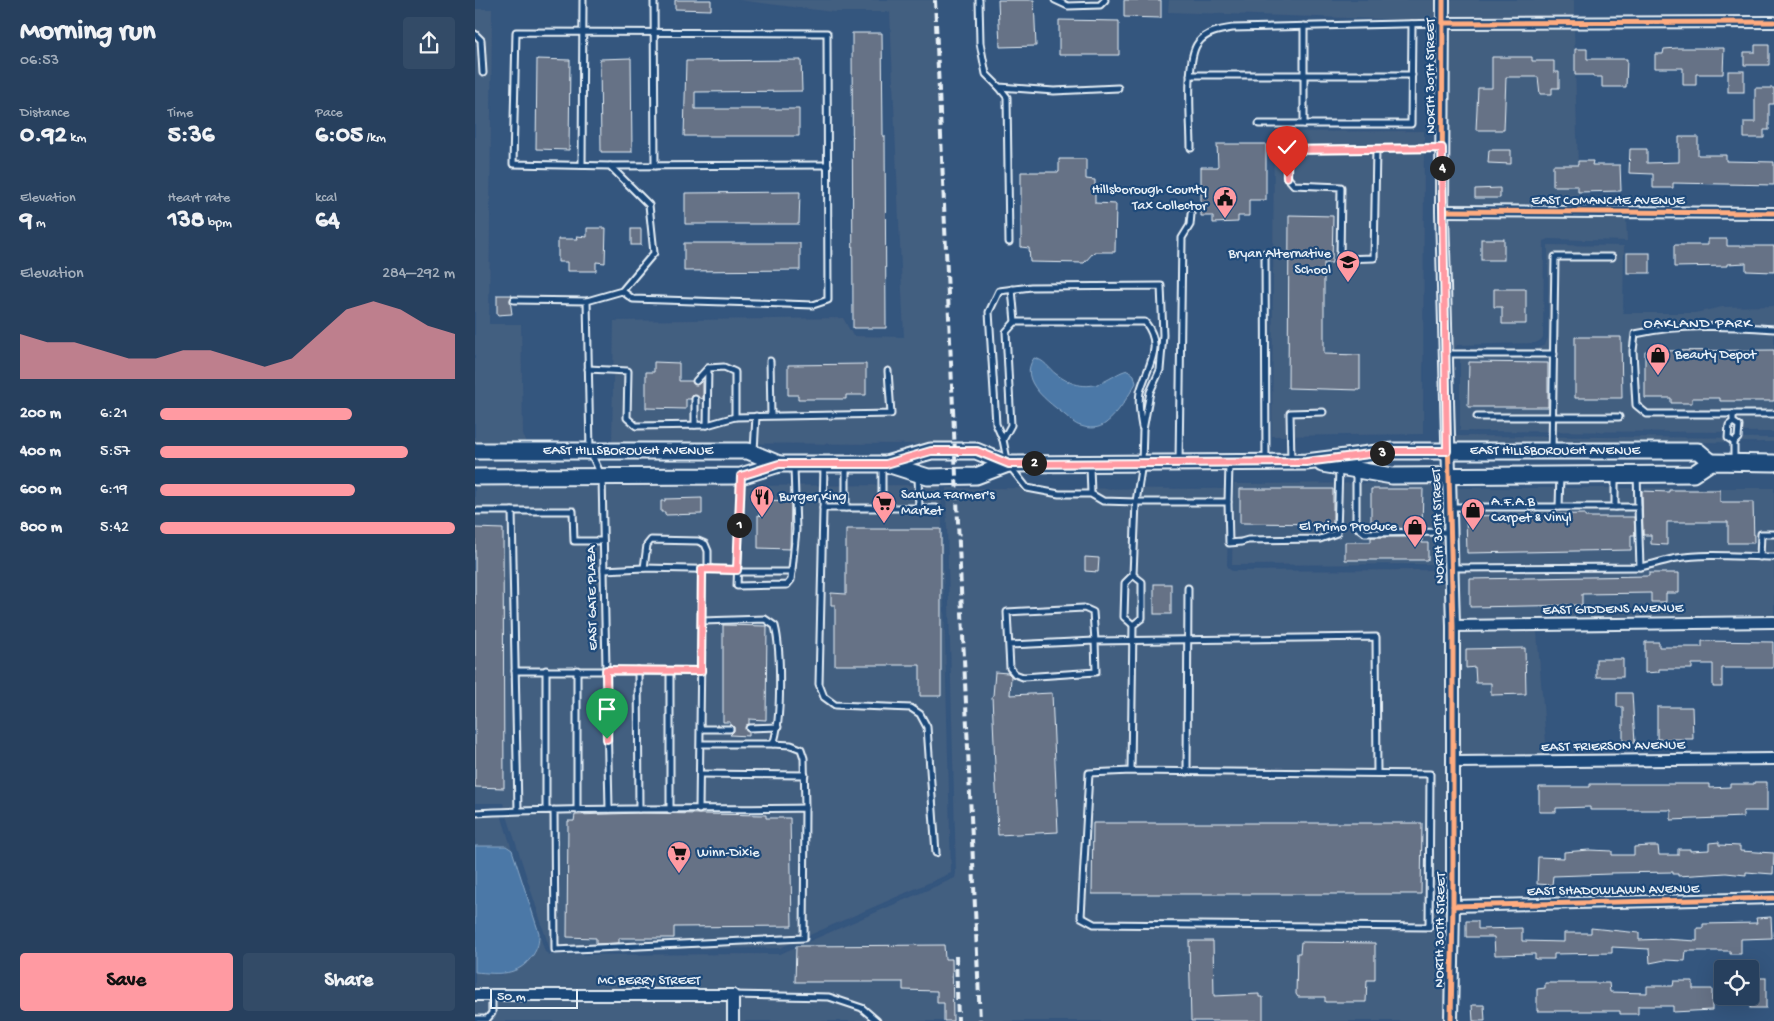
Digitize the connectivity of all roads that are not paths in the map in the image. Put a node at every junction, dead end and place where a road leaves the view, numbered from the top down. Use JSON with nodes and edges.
{"nodes":[{"id":1,"x":583,"y":0,"type":"edge"},
{"id":2,"x":654,"y":0,"type":"edge"},
{"id":3,"x":979,"y":0,"type":"edge"},
{"id":4,"x":1055,"y":0,"type":"edge"},
{"id":5,"x":1105,"y":0,"type":"edge"},
{"id":6,"x":1443,"y":0,"type":"edge"},
{"id":7,"x":1774,"y":22,"type":"edge"},
{"id":8,"x":1443,"y":23,"type":"junction"},
{"id":9,"x":1412,"y":24,"type":"junction"},
{"id":10,"x":1304,"y":26,"type":"junction"},
{"id":11,"x":583,"y":32,"type":"junction"},
{"id":12,"x":653,"y":32,"type":"junction"},
{"id":13,"x":475,"y":34,"type":"edge"},
{"id":14,"x":483,"y":73,"type":"dead end"},
{"id":15,"x":1303,"y":74,"type":"junction"},
{"id":16,"x":1412,"y":74,"type":"junction"},
{"id":17,"x":1190,"y":75,"type":"junction"},
{"id":18,"x":999,"y":87,"type":"junction"},
{"id":19,"x":1117,"y":88,"type":"dead end"},
{"id":20,"x":1259,"y":124,"type":"dead end"},
{"id":21,"x":1304,"y":124,"type":"junction"},
{"id":22,"x":1191,"y":148,"type":"dead end"},
{"id":23,"x":1442,"y":148,"type":"junction"},
{"id":24,"x":1376,"y":149,"type":"junction"},
{"id":25,"x":582,"y":165,"type":"junction"},
{"id":26,"x":827,"y":165,"type":"junction"},
{"id":27,"x":610,"y":166,"type":"junction"},
{"id":28,"x":655,"y":166,"type":"junction"},
{"id":29,"x":1442,"y":211,"type":"junction"},
{"id":30,"x":1774,"y":213,"type":"edge"},
{"id":31,"x":1191,"y":214,"type":"dead end"},
{"id":32,"x":1009,"y":242,"type":"dead end"},
{"id":33,"x":1265,"y":253,"type":"dead end"},
{"id":34,"x":1612,"y":257,"type":"dead end"},
{"id":35,"x":1011,"y":289,"type":"junction"},
{"id":36,"x":622,"y":291,"type":"junction"},
{"id":37,"x":514,"y":300,"type":"dead end"},
{"id":38,"x":587,"y":300,"type":"junction"},
{"id":39,"x":1015,"y":322,"type":"junction"},
{"id":40,"x":1774,"y":328,"type":"edge"},
{"id":41,"x":1445,"y":354,"type":"junction"},
{"id":42,"x":1554,"y":354,"type":"junction"},
{"id":43,"x":770,"y":360,"type":"dead end"},
{"id":44,"x":708,"y":368,"type":"junction"},
{"id":45,"x":588,"y":369,"type":"junction"},
{"id":46,"x":888,"y":371,"type":"dead end"},
{"id":47,"x":696,"y":381,"type":"dead end"},
{"id":48,"x":695,"y":400,"type":"dead end"},
{"id":49,"x":1323,"y":412,"type":"dead end"},
{"id":50,"x":1733,"y":414,"type":"junction"},
{"id":51,"x":1774,"y":414,"type":"edge"},
{"id":52,"x":771,"y":415,"type":"junction"},
{"id":53,"x":757,"y":416,"type":"junction"},
{"id":54,"x":735,"y":417,"type":"junction"},
{"id":55,"x":1477,"y":417,"type":"dead end"},
{"id":56,"x":1553,"y":417,"type":"junction"},
{"id":57,"x":1619,"y":417,"type":"dead end"},
{"id":58,"x":1733,"y":422,"type":"junction"},
{"id":59,"x":695,"y":425,"type":"junction"},
{"id":60,"x":707,"y":425,"type":"junction"},
{"id":61,"x":1143,"y":430,"type":"junction"},
{"id":62,"x":1003,"y":440,"type":"junction"},
{"id":63,"x":1734,"y":442,"type":"junction"},
{"id":64,"x":590,"y":451,"type":"junction"},
{"id":65,"x":1447,"y":451,"type":"junction"},
{"id":66,"x":1553,"y":451,"type":"junction"},
{"id":67,"x":475,"y":452,"type":"edge"},
{"id":68,"x":754,"y":454,"type":"junction"},
{"id":69,"x":1142,"y":462,"type":"junction"},
{"id":70,"x":1179,"y":462,"type":"junction"},
{"id":71,"x":1229,"y":462,"type":"junction"},
{"id":72,"x":1266,"y":462,"type":"junction"},
{"id":73,"x":1299,"y":462,"type":"junction"},
{"id":74,"x":1711,"y":462,"type":"junction"},
{"id":75,"x":1734,"y":462,"type":"junction"},
{"id":76,"x":1090,"y":463,"type":"junction"},
{"id":77,"x":1774,"y":463,"type":"edge"},
{"id":78,"x":779,"y":464,"type":"junction"},
{"id":79,"x":794,"y":464,"type":"junction"},
{"id":80,"x":824,"y":464,"type":"junction"},
{"id":81,"x":846,"y":464,"type":"junction"},
{"id":82,"x":884,"y":464,"type":"junction"},
{"id":83,"x":1009,"y":464,"type":"junction"},
{"id":84,"x":1339,"y":467,"type":"junction"},
{"id":85,"x":1356,"y":470,"type":"junction"},
{"id":86,"x":918,"y":474,"type":"junction"},
{"id":87,"x":1615,"y":474,"type":"junction"},
{"id":88,"x":1637,"y":474,"type":"junction"},
{"id":89,"x":1560,"y":475,"type":"junction"},
{"id":90,"x":741,"y":476,"type":"junction"},
{"id":91,"x":1449,"y":476,"type":"junction"},
{"id":92,"x":475,"y":477,"type":"edge"},
{"id":93,"x":602,"y":477,"type":"junction"},
{"id":94,"x":1091,"y":494,"type":"junction"},
{"id":95,"x":1136,"y":502,"type":"junction"},
{"id":96,"x":1228,"y":502,"type":"junction"},
{"id":97,"x":1450,"y":507,"type":"junction"},
{"id":98,"x":1559,"y":507,"type":"junction"},
{"id":99,"x":1615,"y":507,"type":"junction"},
{"id":100,"x":1638,"y":507,"type":"junction"},
{"id":101,"x":823,"y":508,"type":"junction"},
{"id":102,"x":846,"y":508,"type":"junction"},
{"id":103,"x":883,"y":508,"type":"junction"},
{"id":104,"x":919,"y":508,"type":"junction"},
{"id":105,"x":936,"y":508,"type":"dead end"},
{"id":106,"x":475,"y":511,"type":"edge"},
{"id":107,"x":512,"y":511,"type":"junction"},
{"id":108,"x":1451,"y":532,"type":"junction"},
{"id":109,"x":1774,"y":534,"type":"edge"},
{"id":110,"x":603,"y":541,"type":"junction"},
{"id":111,"x":1761,"y":557,"type":"junction"},
{"id":112,"x":1774,"y":557,"type":"edge"},
{"id":113,"x":1640,"y":567,"type":"junction"},
{"id":114,"x":643,"y":568,"type":"junction"},
{"id":115,"x":1451,"y":568,"type":"junction"},
{"id":116,"x":705,"y":569,"type":"junction"},
{"id":117,"x":604,"y":570,"type":"junction"},
{"id":118,"x":737,"y":571,"type":"junction"},
{"id":119,"x":792,"y":572,"type":"junction"},
{"id":120,"x":1133,"y":575,"type":"junction"},
{"id":121,"x":1188,"y":588,"type":"dead end"},
{"id":122,"x":702,"y":621,"type":"junction"},
{"id":123,"x":1774,"y":622,"type":"edge"},
{"id":124,"x":1133,"y":625,"type":"junction"},
{"id":125,"x":1453,"y":626,"type":"junction"},
{"id":126,"x":1133,"y":639,"type":"junction"},
{"id":127,"x":1188,"y":640,"type":"junction"},
{"id":128,"x":1095,"y":641,"type":"junction"},
{"id":129,"x":1009,"y":645,"type":"junction"},
{"id":130,"x":546,"y":670,"type":"junction"},
{"id":131,"x":577,"y":670,"type":"junction"},
{"id":132,"x":606,"y":670,"type":"junction"},
{"id":133,"x":637,"y":670,"type":"junction"},
{"id":134,"x":515,"y":671,"type":"junction"},
{"id":135,"x":670,"y":671,"type":"junction"},
{"id":136,"x":701,"y":671,"type":"junction"},
{"id":137,"x":777,"y":727,"type":"junction"},
{"id":138,"x":749,"y":728,"type":"dead end"},
{"id":139,"x":701,"y":729,"type":"junction"},
{"id":140,"x":730,"y":729,"type":"dead end"},
{"id":141,"x":701,"y":744,"type":"junction"},
{"id":142,"x":773,"y":744,"type":"junction"},
{"id":143,"x":1774,"y":759,"type":"edge"},
{"id":144,"x":1453,"y":762,"type":"junction"},
{"id":145,"x":1131,"y":771,"type":"junction"},
{"id":146,"x":1187,"y":772,"type":"junction"},
{"id":147,"x":1377,"y":773,"type":"junction"},
{"id":148,"x":700,"y":774,"type":"junction"},
{"id":149,"x":805,"y":775,"type":"junction"},
{"id":150,"x":609,"y":808,"type":"junction"},
{"id":151,"x":805,"y":808,"type":"junction"},
{"id":152,"x":639,"y":809,"type":"junction"},
{"id":153,"x":517,"y":810,"type":"junction"},
{"id":154,"x":546,"y":810,"type":"junction"},
{"id":155,"x":554,"y":810,"type":"junction"},
{"id":156,"x":577,"y":810,"type":"junction"},
{"id":157,"x":670,"y":810,"type":"junction"},
{"id":158,"x":699,"y":810,"type":"junction"},
{"id":159,"x":475,"y":813,"type":"edge"},
{"id":160,"x":936,"y":854,"type":"dead end"},
{"id":161,"x":1774,"y":898,"type":"edge"},
{"id":162,"x":1453,"y":906,"type":"junction"},
{"id":163,"x":475,"y":995,"type":"edge"},
{"id":164,"x":492,"y":995,"type":"junction"},
{"id":165,"x":733,"y":995,"type":"junction"},
{"id":166,"x":475,"y":1019,"type":"edge"},
{"id":167,"x":733,"y":1021,"type":"edge"},
{"id":168,"x":877,"y":1021,"type":"edge"},
{"id":169,"x":1451,"y":1021,"type":"edge"}],
"edges":[{"from":1,"to":11,"type":"lane"},
{"from":2,"to":12,"type":"lane"},
{"from":3,"to":18,"type":"lane"},
{"from":4,"to":5,"type":"lane"},
{"from":6,"to":8,"type":"street","name":"NORTH 30TH STREET"},
{"from":7,"to":8,"type":"street"},
{"from":8,"to":9,"type":"lane"},
{"from":8,"to":23,"type":"street","name":"NORTH 30TH STREET"},
{"from":9,"to":10,"type":"lane"},
{"from":9,"to":16,"type":"lane"},
{"from":10,"to":15,"type":"lane"},
{"from":10,"to":17,"type":"lane"},
{"from":11,"to":12,"type":"lane"},
{"from":11,"to":25,"type":"lane"},
{"from":11,"to":25,"type":"lane"},
{"from":12,"to":26,"type":"lane"},
{"from":12,"to":28,"type":"lane"},
{"from":13,"to":14,"type":"lane"},
{"from":15,"to":16,"type":"lane"},
{"from":15,"to":17,"type":"lane"},
{"from":15,"to":21,"type":"lane"},
{"from":16,"to":21,"type":"lane"},
{"from":17,"to":22,"type":"lane"},
{"from":18,"to":19,"type":"lane"},
{"from":18,"to":32,"type":"lane"},
{"from":20,"to":21,"type":"lane"},
{"from":23,"to":24,"type":"lane"},
{"from":23,"to":29,"type":"street","name":"NORTH 30TH STREET"},
{"from":24,"to":24,"type":"lane"},
{"from":25,"to":27,"type":"lane"},
{"from":26,"to":28,"type":"lane"},
{"from":26,"to":36,"type":"lane"},
{"from":27,"to":28,"type":"lane"},
{"from":27,"to":36,"type":"lane"},
{"from":29,"to":30,"type":"street","name":"EAST COMANCHE AVENUE"},
{"from":29,"to":41,"type":"street","name":"NORTH 30TH STREET"},
{"from":31,"to":70,"type":"lane"},
{"from":33,"to":72,"type":"lane"},
{"from":34,"to":42,"type":"lane"},
{"from":35,"to":39,"type":"lane"},
{"from":35,"to":61,"type":"lane"},
{"from":35,"to":62,"type":"lane"},
{"from":36,"to":38,"type":"lane"},
{"from":37,"to":38,"type":"lane"},
{"from":38,"to":45,"type":"lane"},
{"from":39,"to":61,"type":"lane"},
{"from":39,"to":62,"type":"lane"},
{"from":40,"to":50,"type":"lane"},
{"from":41,"to":42,"type":"lane"},
{"from":41,"to":65,"type":"street","name":"NORTH 30TH STREET"},
{"from":42,"to":56,"type":"lane"},
{"from":43,"to":52,"type":"lane"},
{"from":44,"to":47,"type":"lane"},
{"from":44,"to":54,"type":"lane"},
{"from":44,"to":60,"type":"lane"},
{"from":45,"to":59,"type":"lane"},
{"from":45,"to":64,"type":"lane"},
{"from":46,"to":52,"type":"lane"},
{"from":48,"to":59,"type":"lane"},
{"from":49,"to":73,"type":"lane"},
{"from":50,"to":51,"type":"lane"},
{"from":50,"to":58,"type":"lane"},
{"from":52,"to":53,"type":"lane"},
{"from":53,"to":54,"type":"lane"},
{"from":53,"to":68,"type":"lane"},
{"from":54,"to":60,"type":"lane"},
{"from":55,"to":56,"type":"lane"},
{"from":56,"to":57,"type":"lane"},
{"from":56,"to":66,"type":"lane"},
{"from":58,"to":63,"type":"lane"},
{"from":58,"to":63,"type":"lane"},
{"from":59,"to":60,"type":"lane"},
{"from":61,"to":69,"type":"lane"},
{"from":62,"to":83,"type":"lane"},
{"from":63,"to":75,"type":"lane"},
{"from":64,"to":67,"type":"main road","name":"EAST HILLSBOROUGH AVENUE"},
{"from":64,"to":68,"type":"main road","name":"EAST HILLSBOROUGH AVENUE"},
{"from":64,"to":93,"type":"lane","name":"EAST GATE PLAZA"},
{"from":65,"to":66,"type":"main road","name":"EAST HILLSBOROUGH AVENUE"},
{"from":65,"to":73,"type":"main road","name":"EAST HILLSBOROUGH AVENUE"},
{"from":65,"to":91,"type":"street","name":"NORTH 30TH STREET"},
{"from":66,"to":74,"type":"main road","name":"EAST HILLSBOROUGH AVENUE"},
{"from":68,"to":78,"type":"main road","name":"EAST HILLSBOROUGH AVENUE"},
{"from":69,"to":70,"type":"main road","name":"EAST HILLSBOROUGH AVENUE"},
{"from":69,"to":76,"type":"main road","name":"EAST HILLSBOROUGH AVENUE"},
{"from":69,"to":95,"type":"lane"},
{"from":70,"to":71,"type":"main road","name":"EAST HILLSBOROUGH AVENUE"},
{"from":71,"to":72,"type":"main road","name":"EAST HILLSBOROUGH AVENUE"},
{"from":71,"to":96,"type":"lane"},
{"from":72,"to":73,"type":"main road","name":"EAST HILLSBOROUGH AVENUE"},
{"from":73,"to":84,"type":"main road","name":"EAST HILLSBOROUGH AVENUE"},
{"from":74,"to":75,"type":"main road","name":"EAST HILLSBOROUGH AVENUE"},
{"from":74,"to":88,"type":"main road","name":"EAST HILLSBOROUGH AVENUE"},
{"from":75,"to":77,"type":"main road","name":"EAST HILLSBOROUGH AVENUE"},
{"from":76,"to":83,"type":"main road","name":"EAST HILLSBOROUGH AVENUE"},
{"from":76,"to":94,"type":"lane"},
{"from":78,"to":79,"type":"main road","name":"EAST HILLSBOROUGH AVENUE"},
{"from":78,"to":90,"type":"main road","name":"EAST HILLSBOROUGH AVENUE"},
{"from":79,"to":80,"type":"main road","name":"EAST HILLSBOROUGH AVENUE"},
{"from":79,"to":119,"type":"lane"},
{"from":80,"to":81,"type":"main road","name":"EAST HILLSBOROUGH AVENUE"},
{"from":80,"to":101,"type":"lane"},
{"from":81,"to":82,"type":"main road","name":"EAST HILLSBOROUGH AVENUE"},
{"from":81,"to":102,"type":"lane"},
{"from":82,"to":83,"type":"main road","name":"EAST HILLSBOROUGH AVENUE"},
{"from":82,"to":86,"type":"main road","name":"EAST HILLSBOROUGH AVENUE"},
{"from":82,"to":103,"type":"lane"},
{"from":83,"to":86,"type":"main road","name":"EAST HILLSBOROUGH AVENUE"},
{"from":83,"to":94,"type":"lane"},
{"from":84,"to":85,"type":"main road","name":"EAST HILLSBOROUGH AVENUE"},
{"from":84,"to":96,"type":"lane"},
{"from":85,"to":91,"type":"main road","name":"EAST HILLSBOROUGH AVENUE"},
{"from":85,"to":108,"type":"lane"},
{"from":86,"to":104,"type":"lane"},
{"from":87,"to":88,"type":"main road","name":"EAST HILLSBOROUGH AVENUE"},
{"from":87,"to":89,"type":"main road","name":"EAST HILLSBOROUGH AVENUE"},
{"from":87,"to":99,"type":"lane"},
{"from":88,"to":100,"type":"lane"},
{"from":89,"to":91,"type":"main road","name":"EAST HILLSBOROUGH AVENUE"},
{"from":89,"to":98,"type":"lane"},
{"from":90,"to":93,"type":"main road","name":"EAST HILLSBOROUGH AVENUE"},
{"from":90,"to":118,"type":"lane"},
{"from":91,"to":97,"type":"street","name":"NORTH 30TH STREET"},
{"from":92,"to":93,"type":"main road","name":"EAST HILLSBOROUGH AVENUE"},
{"from":93,"to":110,"type":"lane","name":"EAST GATE PLAZA"},
{"from":94,"to":95,"type":"lane"},
{"from":95,"to":96,"type":"lane"},
{"from":95,"to":120,"type":"lane"},
{"from":97,"to":98,"type":"lane"},
{"from":97,"to":108,"type":"street","name":"NORTH 30TH STREET"},
{"from":98,"to":99,"type":"lane"},
{"from":99,"to":100,"type":"lane"},
{"from":100,"to":113,"type":"lane"},
{"from":101,"to":102,"type":"lane"},
{"from":101,"to":160,"type":"lane"},
{"from":102,"to":103,"type":"lane"},
{"from":103,"to":104,"type":"lane"},
{"from":104,"to":105,"type":"lane"},
{"from":106,"to":107,"type":"lane"},
{"from":107,"to":110,"type":"lane"},
{"from":107,"to":134,"type":"lane"},
{"from":108,"to":115,"type":"street","name":"NORTH 30TH STREET"},
{"from":109,"to":111,"type":"lane"},
{"from":110,"to":117,"type":"lane","name":"EAST GATE PLAZA"},
{"from":111,"to":112,"type":"lane"},
{"from":111,"to":113,"type":"lane"},
{"from":113,"to":115,"type":"lane"},
{"from":114,"to":116,"type":"lane"},
{"from":114,"to":116,"type":"lane"},
{"from":114,"to":117,"type":"lane"},
{"from":115,"to":125,"type":"street","name":"NORTH 30TH STREET"},
{"from":116,"to":118,"type":"lane"},
{"from":116,"to":122,"type":"lane"},
{"from":117,"to":132,"type":"lane","name":"EAST GATE PLAZA"},
{"from":118,"to":119,"type":"lane"},
{"from":118,"to":119,"type":"lane"},
{"from":120,"to":124,"type":"lane"},
{"from":120,"to":124,"type":"lane"},
{"from":121,"to":127,"type":"lane"},
{"from":122,"to":136,"type":"lane"},
{"from":122,"to":137,"type":"lane"},
{"from":123,"to":125,"type":"street","name":"EAST GIDDENS AVENUE"},
{"from":124,"to":126,"type":"lane"},
{"from":125,"to":144,"type":"street","name":"NORTH 30TH STREET"},
{"from":126,"to":127,"type":"lane"},
{"from":126,"to":128,"type":"lane"},
{"from":126,"to":145,"type":"lane"},
{"from":127,"to":146,"type":"lane"},
{"from":127,"to":147,"type":"lane"},
{"from":128,"to":129,"type":"lane"},
{"from":128,"to":129,"type":"lane"},
{"from":128,"to":129,"type":"lane"},
{"from":130,"to":131,"type":"lane"},
{"from":130,"to":134,"type":"lane"},
{"from":130,"to":154,"type":"lane"},
{"from":131,"to":132,"type":"lane"},
{"from":131,"to":156,"type":"lane"},
{"from":132,"to":133,"type":"lane"},
{"from":132,"to":150,"type":"lane","name":"EAST GATE PLAZA"},
{"from":133,"to":135,"type":"lane"},
{"from":133,"to":152,"type":"lane"},
{"from":134,"to":153,"type":"lane"},
{"from":135,"to":136,"type":"lane"},
{"from":135,"to":157,"type":"lane"},
{"from":136,"to":139,"type":"lane"},
{"from":137,"to":138,"type":"lane"},
{"from":137,"to":142,"type":"lane"},
{"from":139,"to":140,"type":"lane"},
{"from":139,"to":141,"type":"lane"},
{"from":141,"to":142,"type":"lane"},
{"from":141,"to":148,"type":"lane"},
{"from":142,"to":149,"type":"lane"},
{"from":143,"to":144,"type":"street","name":"EAST FRIERSON AVENUE"},
{"from":144,"to":162,"type":"street","name":"NORTH 30TH STREET"},
{"from":145,"to":146,"type":"lane"},
{"from":145,"to":147,"type":"lane"},
{"from":146,"to":147,"type":"lane"},
{"from":148,"to":149,"type":"lane"},
{"from":148,"to":158,"type":"lane"},
{"from":149,"to":151,"type":"lane"},
{"from":150,"to":152,"type":"lane"},
{"from":150,"to":156,"type":"lane"},
{"from":151,"to":155,"type":"lane"},
{"from":151,"to":158,"type":"lane"},
{"from":152,"to":157,"type":"lane"},
{"from":153,"to":154,"type":"lane"},
{"from":153,"to":159,"type":"lane"},
{"from":154,"to":155,"type":"lane"},
{"from":155,"to":156,"type":"lane"},
{"from":157,"to":158,"type":"lane"},
{"from":161,"to":162,"type":"street","name":"EAST SHADOWLAWN AVENUE"},
{"from":162,"to":169,"type":"street","name":"NORTH 30TH STREET"},
{"from":163,"to":164,"type":"street","name":"MC BERRY STREET"},
{"from":164,"to":165,"type":"street","name":"MC BERRY STREET"},
{"from":164,"to":166,"type":"lane"},
{"from":165,"to":167,"type":"street"},
{"from":165,"to":168,"type":"lane"}]}
